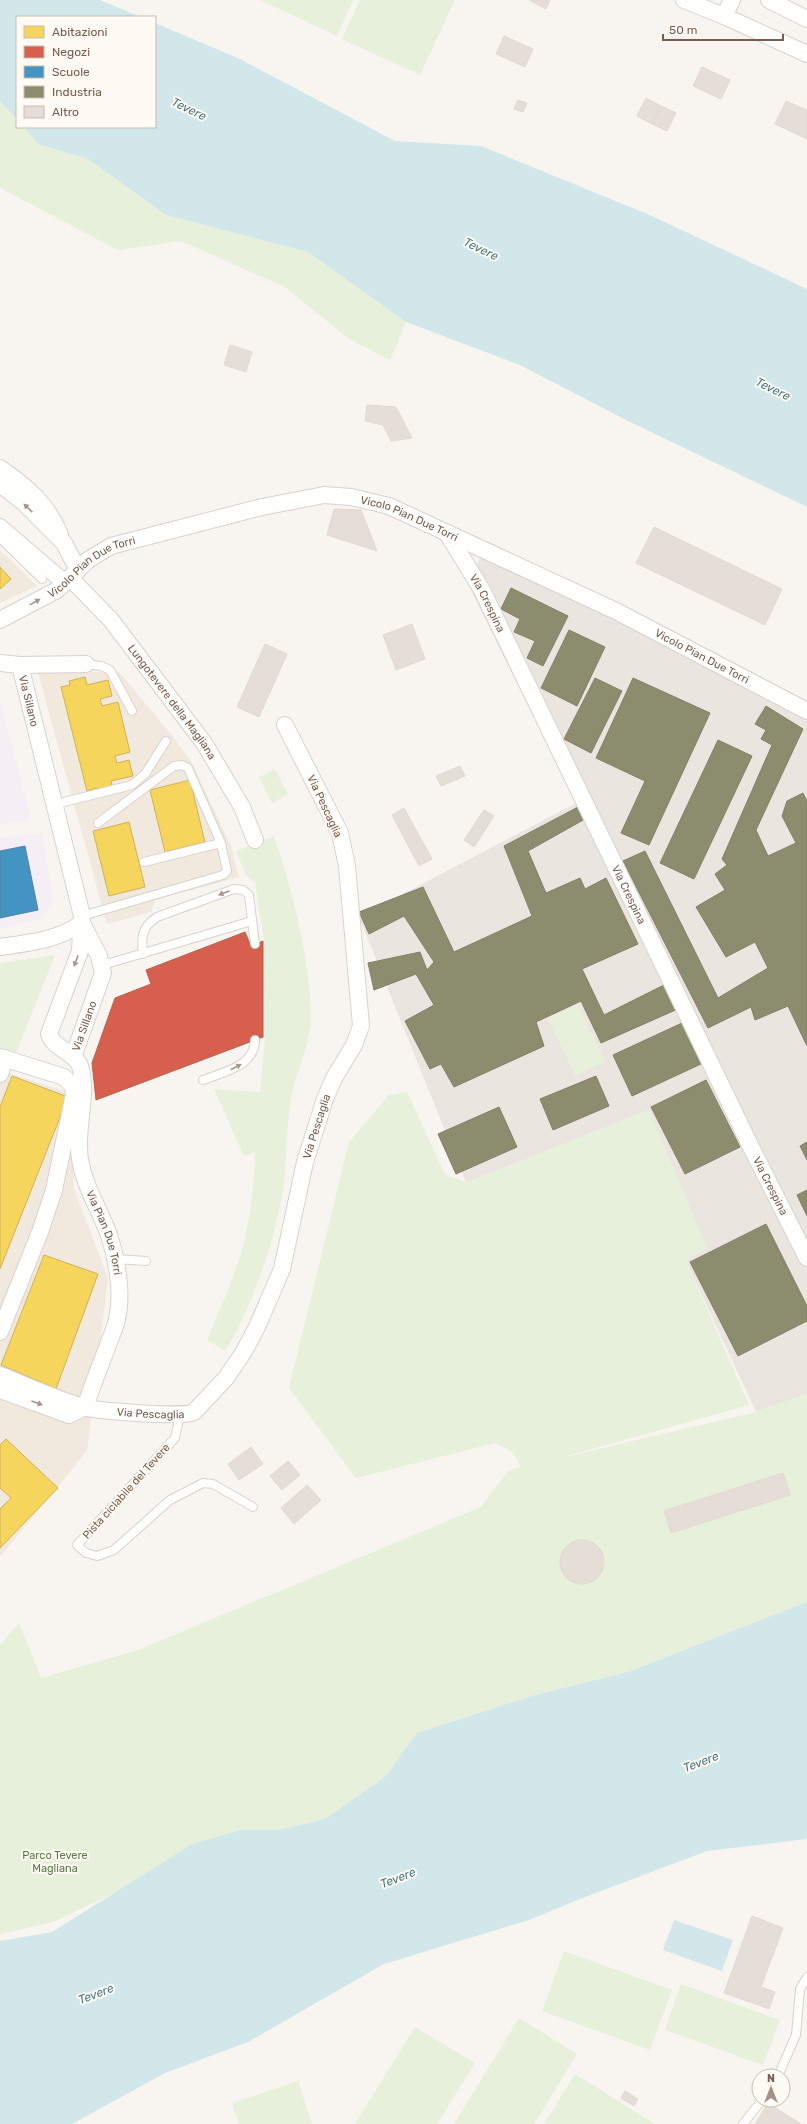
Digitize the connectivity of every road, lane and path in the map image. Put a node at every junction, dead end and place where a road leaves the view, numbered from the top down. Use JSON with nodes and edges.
{"nodes":[{"id":1,"x":684,"y":0,"type":"edge"},
{"id":2,"x":732,"y":0,"type":"edge"},
{"id":3,"x":769,"y":0,"type":"edge"},
{"id":4,"x":724,"y":16,"type":"junction"},
{"id":5,"x":807,"y":19,"type":"edge"},
{"id":6,"x":807,"y":54,"type":"edge"},
{"id":7,"x":0,"y":468,"type":"edge"},
{"id":8,"x":0,"y":484,"type":"edge"},
{"id":9,"x":0,"y":527,"type":"edge"},
{"id":10,"x":447,"y":533,"type":"junction"},
{"id":11,"x":0,"y":538,"type":"edge"},
{"id":12,"x":64,"y":543,"type":"junction"},
{"id":13,"x":71,"y":577,"type":"junction"},
{"id":14,"x":42,"y":579,"type":"dead end"},
{"id":15,"x":0,"y":620,"type":"edge"},
{"id":16,"x":0,"y":663,"type":"edge"},
{"id":17,"x":86,"y":664,"type":"joint"},
{"id":18,"x":20,"y":665,"type":"junction"},
{"id":19,"x":807,"y":711,"type":"edge"},
{"id":20,"x":132,"y":712,"type":"dead end"},
{"id":21,"x":285,"y":725,"type":"dead end"},
{"id":22,"x":166,"y":741,"type":"dead end"},
{"id":23,"x":56,"y":804,"type":"junction"},
{"id":24,"x":98,"y":823,"type":"dead end"},
{"id":25,"x":255,"y":840,"type":"dead end"},
{"id":26,"x":221,"y":843,"type":"junction"},
{"id":27,"x":144,"y":862,"type":"dead end"},
{"id":28,"x":82,"y":919,"type":"junction"},
{"id":29,"x":252,"y":921,"type":"junction"},
{"id":30,"x":255,"y":944,"type":"dead end"},
{"id":31,"x":0,"y":947,"type":"edge"},
{"id":32,"x":143,"y":954,"type":"junction"},
{"id":33,"x":103,"y":965,"type":"junction"},
{"id":34,"x":255,"y":1040,"type":"dead end"},
{"id":35,"x":73,"y":1057,"type":"junction"},
{"id":36,"x":3,"y":1058,"type":"edge"},
{"id":37,"x":0,"y":1074,"type":"edge"},
{"id":38,"x":203,"y":1080,"type":"dead end"},
{"id":39,"x":807,"y":1258,"type":"edge"},
{"id":40,"x":116,"y":1259,"type":"junction"},
{"id":41,"x":146,"y":1261,"type":"dead end"},
{"id":42,"x":7,"y":1294,"type":"edge"},
{"id":43,"x":0,"y":1332,"type":"edge"},
{"id":44,"x":0,"y":1375,"type":"edge"},
{"id":45,"x":0,"y":1390,"type":"edge"},
{"id":46,"x":85,"y":1407,"type":"junction"},
{"id":47,"x":180,"y":1415,"type":"junction"},
{"id":48,"x":253,"y":1507,"type":"dead end"},
{"id":49,"x":807,"y":1977,"type":"edge"},
{"id":50,"x":803,"y":2008,"type":"edge"},
{"id":51,"x":782,"y":2068,"type":"edge"},
{"id":52,"x":756,"y":2108,"type":"edge"},
{"id":53,"x":743,"y":2124,"type":"edge"}],
"edges":[{"from":1,"to":4,"type":"street"},
{"from":2,"to":4,"type":"street"},
{"from":3,"to":5,"type":"street"},
{"from":4,"to":6,"type":"street"},
{"from":7,"to":12,"type":"street","name":"Lungotevere della Magliana"},
{"from":12,"to":8,"type":"street","name":"Lungotevere della Magliana","one_way":true},
{"from":9,"to":13,"type":"street","name":"Lungotevere della Magliana"},
{"from":10,"to":13,"type":"street","name":"Vicolo Pian Due Torri"},
{"from":10,"to":19,"type":"street","name":"Vicolo Pian Due Torri"},
{"from":10,"to":39,"type":"street","name":"Via Crespina"},
{"from":11,"to":14,"type":"lane"},
{"from":12,"to":13,"type":"street","name":"Lungotevere della Magliana"},
{"from":15,"to":13,"type":"street","name":"Vicolo Pian Due Torri","one_way":true},
{"from":13,"to":25,"type":"street","name":"Lungotevere della Magliana"},
{"from":16,"to":18,"type":"street"},
{"from":17,"to":18,"type":"street"},
{"from":17,"to":20,"type":"lane"},
{"from":18,"to":23,"type":"street","name":"Via Sillano"},
{"from":21,"to":47,"type":"street","name":"Via Pescaglia"},
{"from":22,"to":23,"type":"lane"},
{"from":23,"to":28,"type":"street","name":"Via Sillano"},
{"from":24,"to":26,"type":"lane"},
{"from":26,"to":27,"type":"lane"},
{"from":26,"to":28,"type":"lane"},
{"from":28,"to":31,"type":"street"},
{"from":28,"to":33,"type":"street","name":"Via Sillano"},
{"from":28,"to":35,"type":"street","name":"Via Sillano","one_way":true},
{"from":29,"to":30,"type":"lane"},
{"from":29,"to":32,"type":"lane"},
{"from":29,"to":32,"type":"lane","one_way":true},
{"from":32,"to":33,"type":"lane"},
{"from":33,"to":35,"type":"street","name":"Via Sillano"},
{"from":38,"to":34,"type":"lane","one_way":true},
{"from":35,"to":40,"type":"street","name":"Via Pian Due Torri"},
{"from":36,"to":37,"type":"street"},
{"from":36,"to":42,"type":"street"},
{"from":40,"to":41,"type":"lane"},
{"from":40,"to":46,"type":"street","name":"Via Pian Due Torri"},
{"from":42,"to":43,"type":"street"},
{"from":44,"to":46,"type":"street","name":"Via Pescaglia"},
{"from":45,"to":46,"type":"street","name":"Via Pescaglia","one_way":true},
{"from":46,"to":47,"type":"street","name":"Via Pescaglia"},
{"from":47,"to":48,"type":"lane","name":"Pista ciclabile del Tevere"},
{"from":49,"to":50,"type":"lane"},
{"from":50,"to":51,"type":"lane"},
{"from":52,"to":53,"type":"lane"}]}
